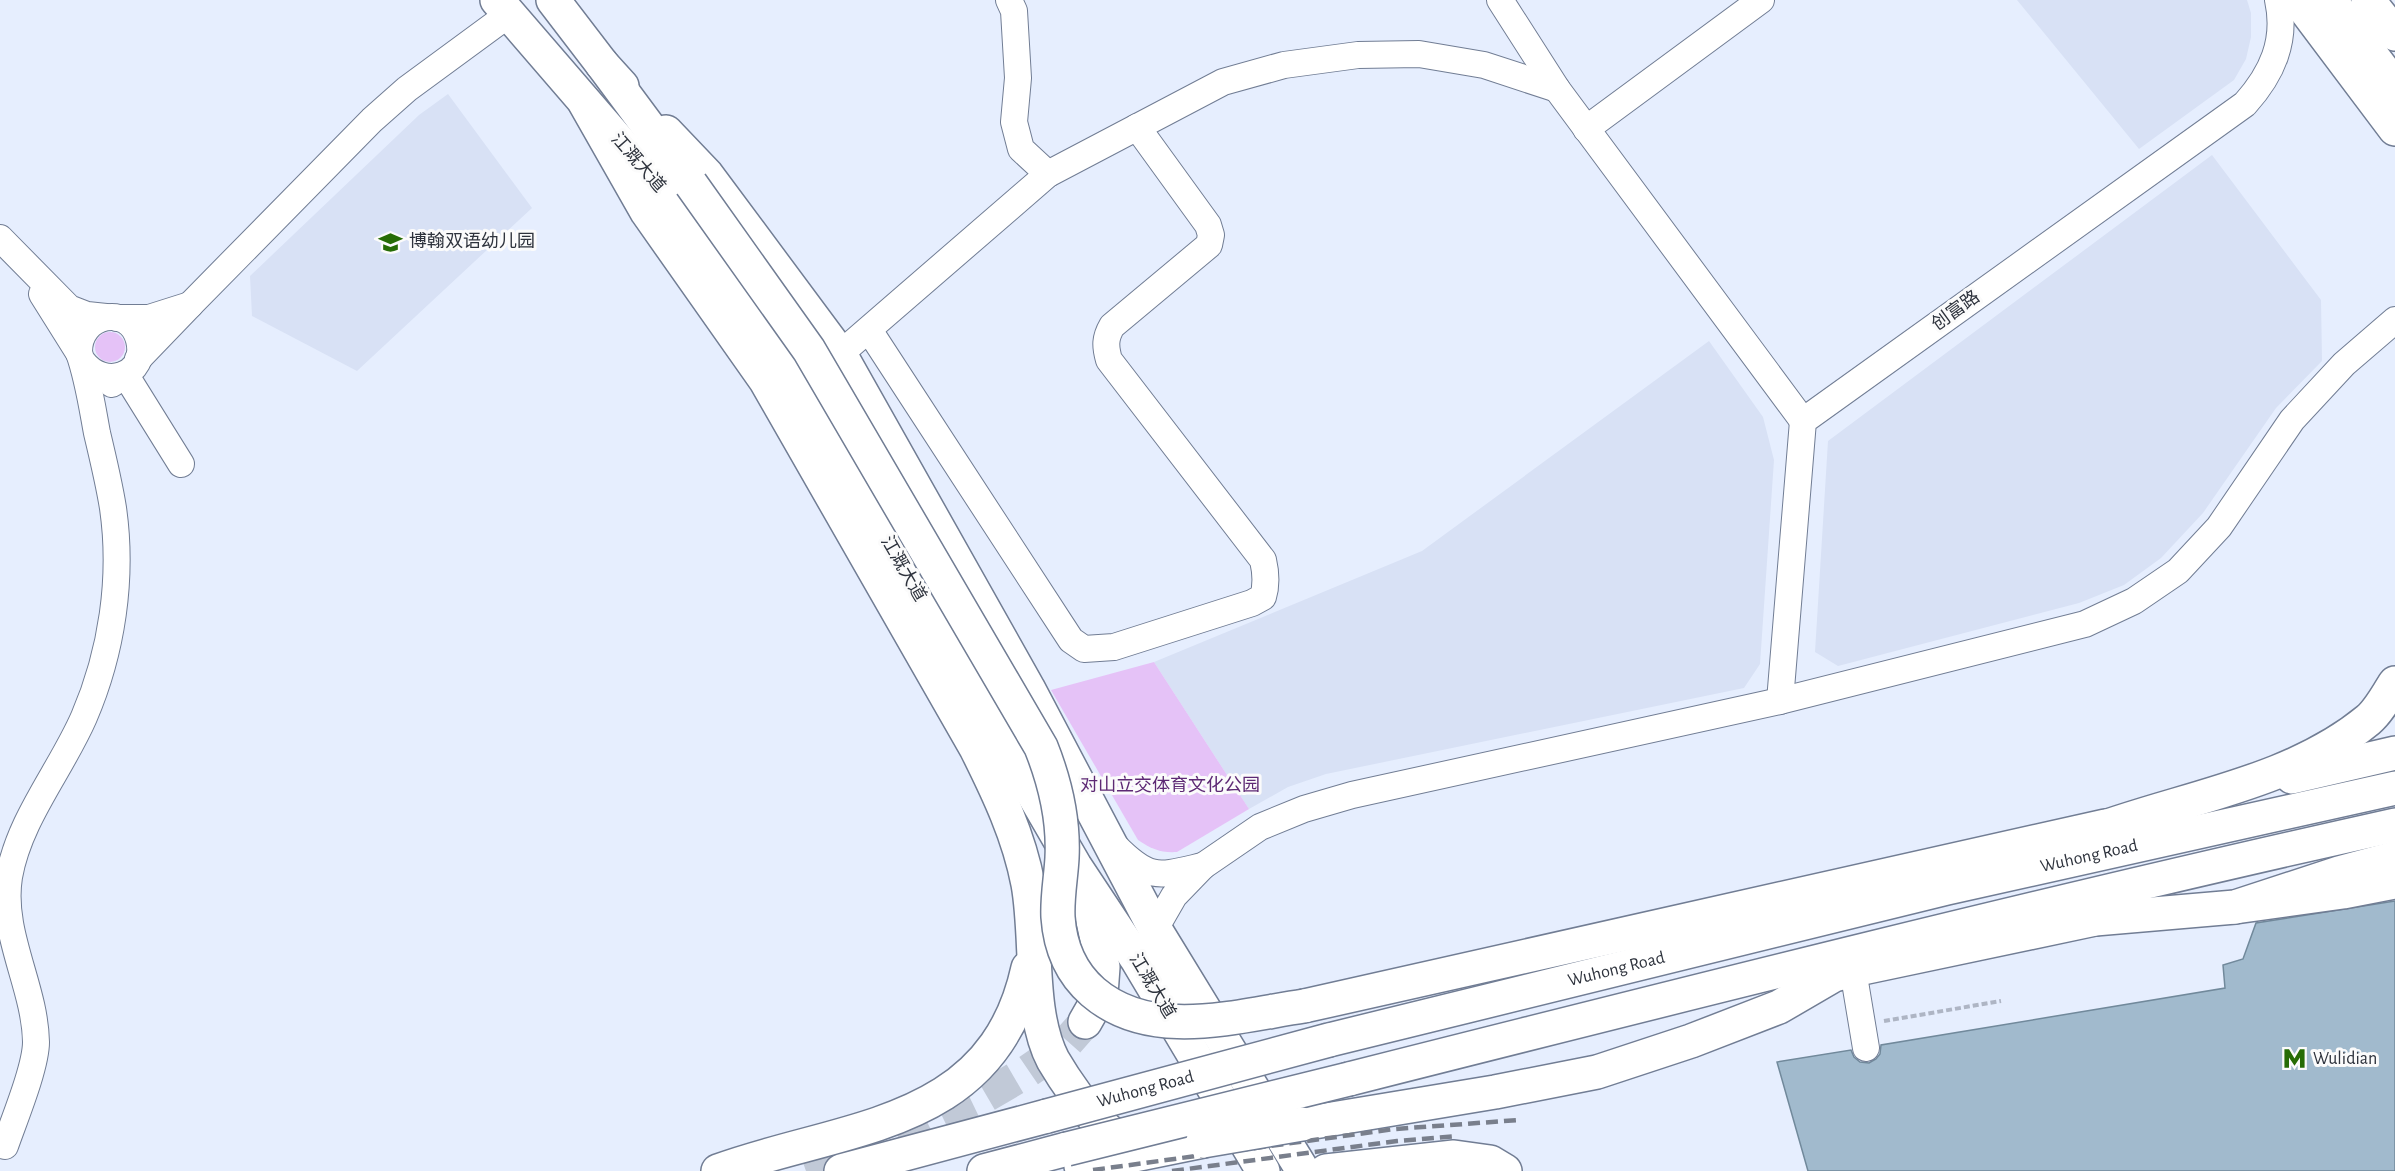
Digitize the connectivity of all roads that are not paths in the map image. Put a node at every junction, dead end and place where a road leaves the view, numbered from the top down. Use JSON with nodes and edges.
{"nodes":[{"id":1,"x":553,"y":0,"type":"edge"},
{"id":2,"x":1010,"y":0,"type":"edge"},
{"id":3,"x":1500,"y":0,"type":"edge"},
{"id":4,"x":1761,"y":0,"type":"edge"},
{"id":5,"x":2278,"y":0,"type":"edge"},
{"id":6,"x":2368,"y":0,"type":"edge"},
{"id":7,"x":503,"y":7,"type":"edge"},
{"id":8,"x":2314,"y":7,"type":"edge"},
{"id":9,"x":2395,"y":34,"type":"edge"},
{"id":10,"x":602,"y":64,"type":"junction"},
{"id":11,"x":2395,"y":86,"type":"edge"},
{"id":12,"x":1557,"y":89,"type":"junction"},
{"id":13,"x":585,"y":103,"type":"junction"},
{"id":14,"x":1137,"y":128,"type":"junction"},
{"id":15,"x":1586,"y":129,"type":"junction"},
{"id":16,"x":2395,"y":129,"type":"edge"},
{"id":17,"x":1048,"y":174,"type":"junction"},
{"id":18,"x":8,"y":246,"type":"edge"},
{"id":19,"x":190,"y":305,"type":"junction"},
{"id":20,"x":111,"y":317,"type":"junction"},
{"id":21,"x":2391,"y":324,"type":"edge"},
{"id":22,"x":869,"y":330,"type":"junction"},
{"id":23,"x":840,"y":354,"type":"junction"},
{"id":24,"x":81,"y":358,"type":"junction"},
{"id":25,"x":131,"y":367,"type":"junction"},
{"id":26,"x":1803,"y":421,"type":"junction"},
{"id":27,"x":103,"y":461,"type":"junction"},
{"id":28,"x":182,"y":464,"type":"dead end"},
{"id":29,"x":2395,"y":683,"type":"edge"},
{"id":30,"x":1780,"y":700,"type":"junction"},
{"id":31,"x":2395,"y":753,"type":"edge"},
{"id":32,"x":2395,"y":788,"type":"edge"},
{"id":33,"x":2211,"y":794,"type":"junction"},
{"id":34,"x":2395,"y":825,"type":"edge"},
{"id":35,"x":2105,"y":826,"type":"junction"},
{"id":36,"x":1104,"y":835,"type":"junction"},
{"id":37,"x":2395,"y":858,"type":"edge"},
{"id":38,"x":1203,"y":866,"type":"junction"},
{"id":39,"x":1082,"y":876,"type":"junction"},
{"id":40,"x":2395,"y":882,"type":"edge"},
{"id":41,"x":1947,"y":888,"type":"junction"},
{"id":42,"x":1796,"y":896,"type":"junction"},
{"id":43,"x":2235,"y":907,"type":"junction"},
{"id":44,"x":2095,"y":919,"type":"junction"},
{"id":45,"x":1032,"y":922,"type":"junction"},
{"id":46,"x":1975,"y":923,"type":"junction"},
{"id":47,"x":1155,"y":929,"type":"junction"},
{"id":48,"x":1843,"y":972,"type":"junction"},
{"id":49,"x":1085,"y":1022,"type":"tunnel mouth"},
{"id":50,"x":1864,"y":1036,"type":"road end"},
{"id":51,"x":5,"y":1146,"type":"dead end"},
{"id":52,"x":1166,"y":1148,"type":"junction"},
{"id":53,"x":1074,"y":1158,"type":"junction"},
{"id":54,"x":718,"y":1171,"type":"edge"},
{"id":55,"x":841,"y":1171,"type":"edge"},
{"id":56,"x":984,"y":1171,"type":"edge"},
{"id":57,"x":1263,"y":1171,"type":"edge"},
{"id":58,"x":1303,"y":1171,"type":"edge"},
{"id":59,"x":1326,"y":1171,"type":"edge"},
{"id":60,"x":1505,"y":1171,"type":"edge"}],
"edges":[{"from":1,"to":10,"type":"main road","name":"江溉大道"},
{"from":2,"to":17,"type":"street"},
{"from":3,"to":12,"type":"street"},
{"from":4,"to":15,"type":"street"},
{"from":5,"to":26,"type":"street","name":"创富路"},
{"from":6,"to":9,"type":"main road"},
{"from":7,"to":13,"type":"main road","name":"江溉大道"},
{"from":7,"to":19,"type":"street"},
{"from":8,"to":11,"type":"main road"},
{"from":8,"to":16,"type":"main road"},
{"from":10,"to":23,"type":"main road","name":"江溉大道"},
{"from":10,"to":42,"type":"main road","bridge":true},
{"from":12,"to":14,"type":"street"},
{"from":12,"to":15,"type":"street"},
{"from":13,"to":39,"type":"main road","name":"江溉大道"},
{"from":13,"to":45,"type":"main road"},
{"from":14,"to":17,"type":"street"},
{"from":14,"to":22,"type":"street"},
{"from":15,"to":26,"type":"street"},
{"from":17,"to":22,"type":"street"},
{"from":18,"to":20,"type":"street"},
{"from":18,"to":24,"type":"street"},
{"from":19,"to":20,"type":"street"},
{"from":19,"to":25,"type":"street"},
{"from":20,"to":24,"type":"street"},
{"from":20,"to":25,"type":"street"},
{"from":21,"to":30,"type":"street"},
{"from":22,"to":23,"type":"street"},
{"from":23,"to":36,"type":"main road","name":"江溉大道"},
{"from":24,"to":25,"type":"street"},
{"from":24,"to":27,"type":"street"},
{"from":25,"to":27,"type":"street"},
{"from":25,"to":28,"type":"street"},
{"from":26,"to":30,"type":"street"},
{"from":27,"to":51,"type":"street"},
{"from":29,"to":33,"type":"main road"},
{"from":30,"to":38,"type":"street"},
{"from":31,"to":33,"type":"main road"},
{"from":32,"to":41,"type":"main road","name":"Wuhong Road"},
{"from":33,"to":35,"type":"main road"},
{"from":34,"to":46,"type":"main road"},
{"from":35,"to":41,"type":"main road"},
{"from":35,"to":42,"type":"main road"},
{"from":36,"to":38,"type":"street"},
{"from":36,"to":47,"type":"main road","name":"江溉大道"},
{"from":37,"to":43,"type":"main road"},
{"from":38,"to":47,"type":"street"},
{"from":39,"to":49,"type":"main road"},
{"from":39,"to":57,"type":"main road","name":"江溉大道"},
{"from":40,"to":43,"type":"main road"},
{"from":41,"to":42,"type":"main road"},
{"from":41,"to":55,"type":"main road","name":"Wuhong Road","bridge":true},
{"from":43,"to":44,"type":"main road"},
{"from":44,"to":46,"type":"main road"},
{"from":44,"to":48,"type":"main road"},
{"from":45,"to":52,"type":"main road"},
{"from":45,"to":54,"type":"main road"},
{"from":46,"to":48,"type":"main road"},
{"from":46,"to":53,"type":"main road","bridge":true},
{"from":47,"to":58,"type":"main road","name":"江溉大道"},
{"from":48,"to":50,"type":"street"},
{"from":48,"to":52,"type":"main road","bridge":true},
{"from":52,"to":53,"type":"main road"},
{"from":53,"to":56,"type":"main road"},
{"from":59,"to":60,"type":"main road"}]}
